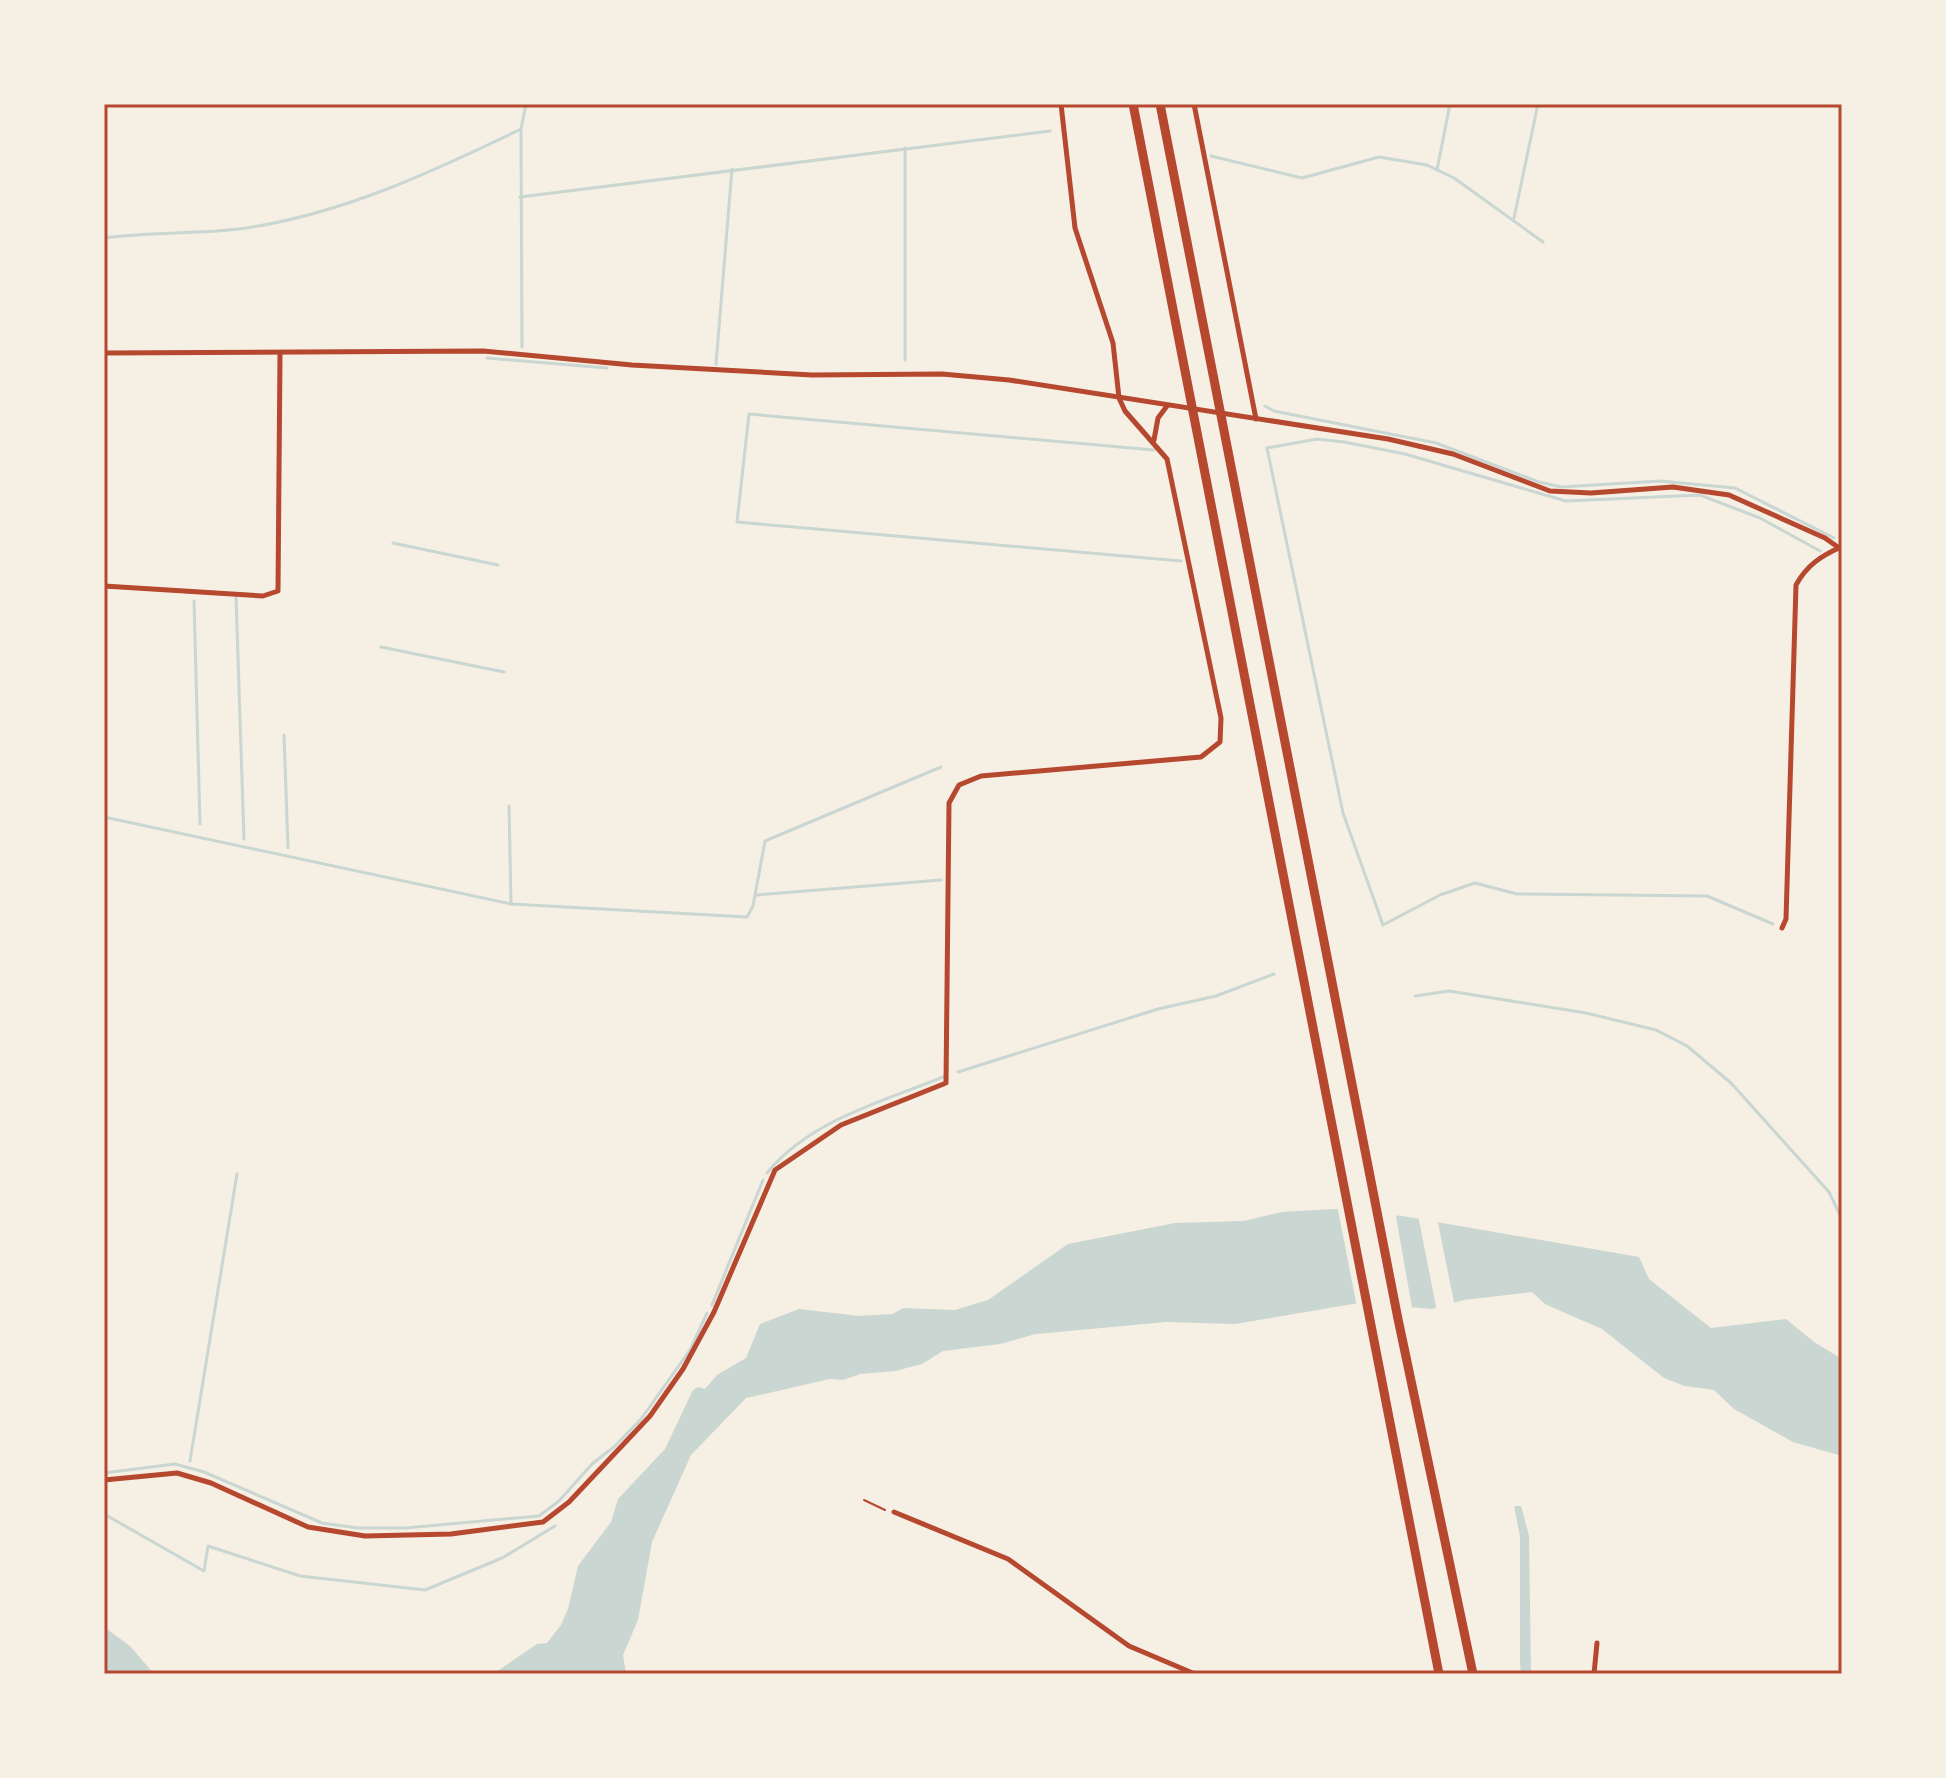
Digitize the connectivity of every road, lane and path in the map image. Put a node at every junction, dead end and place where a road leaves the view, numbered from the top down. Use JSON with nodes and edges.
{"nodes":[{"id":1,"x":1061,"y":104,"type":"edge"},
{"id":2,"x":1133,"y":104,"type":"edge"},
{"id":3,"x":1160,"y":104,"type":"edge"},
{"id":4,"x":1194,"y":104,"type":"edge"},
{"id":5,"x":104,"y":353,"type":"edge"},
{"id":6,"x":280,"y":354,"type":"junction"},
{"id":7,"x":1119,"y":398,"type":"junction"},
{"id":8,"x":1168,"y":405,"type":"junction"},
{"id":9,"x":1256,"y":419,"type":"junction"},
{"id":10,"x":1154,"y":441,"type":"junction"},
{"id":11,"x":1841,"y":548,"type":"edge"},
{"id":12,"x":104,"y":586,"type":"edge"},
{"id":13,"x":1782,"y":928,"type":"dead end"},
{"id":14,"x":104,"y":1480,"type":"edge"},
{"id":15,"x":864,"y":1500,"type":"dead end"},
{"id":16,"x":894,"y":1512,"type":"joint"},
{"id":17,"x":1597,"y":1643,"type":"dead end"},
{"id":18,"x":1195,"y":1674,"type":"edge"},
{"id":19,"x":1439,"y":1674,"type":"edge"},
{"id":20,"x":1473,"y":1674,"type":"edge"},
{"id":21,"x":1594,"y":1674,"type":"edge"}],
"edges":[{"from":1,"to":7,"type":"street"},
{"from":2,"to":19,"type":"highway"},
{"from":3,"to":20,"type":"highway"},
{"from":4,"to":9,"type":"street"},
{"from":5,"to":6,"type":"street"},
{"from":6,"to":7,"type":"street"},
{"from":6,"to":12,"type":"street"},
{"from":7,"to":8,"type":"street"},
{"from":7,"to":10,"type":"street"},
{"from":8,"to":9,"type":"street"},
{"from":8,"to":10,"type":"street"},
{"from":9,"to":11,"type":"street"},
{"from":10,"to":14,"type":"street"},
{"from":11,"to":13,"type":"street"},
{"from":15,"to":16,"type":"path"},
{"from":16,"to":18,"type":"street"},
{"from":17,"to":21,"type":"street"}]}
